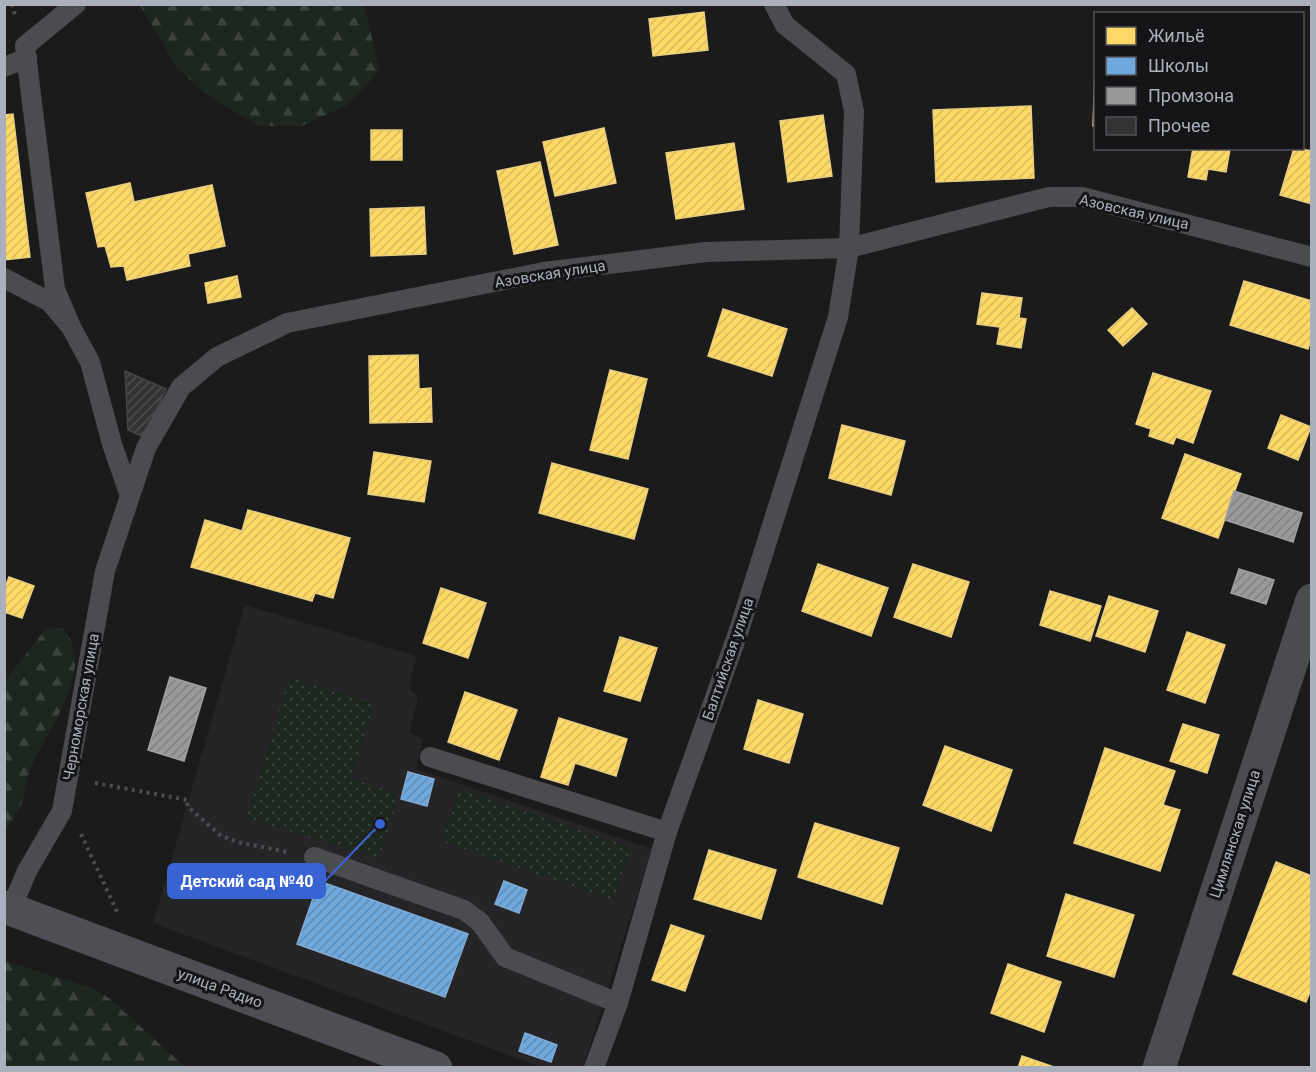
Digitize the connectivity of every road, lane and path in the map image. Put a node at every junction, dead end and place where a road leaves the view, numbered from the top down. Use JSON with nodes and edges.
{"nodes":[{"id":1,"x":75,"y":4,"type":"edge"},
{"id":2,"x":774,"y":4,"type":"edge"},
{"id":3,"x":27,"y":58,"type":"junction"},
{"id":4,"x":4,"y":67,"type":"edge"},
{"id":5,"x":849,"y":248,"type":"junction"},
{"id":6,"x":1311,"y":257,"type":"edge"},
{"id":7,"x":4,"y":278,"type":"edge"},
{"id":8,"x":70,"y":327,"type":"junction"},
{"id":9,"x":130,"y":496,"type":"junction"},
{"id":10,"x":1311,"y":600,"type":"edge"},
{"id":11,"x":430,"y":757,"type":"dead end"},
{"id":12,"x":68,"y":776,"type":"junction"},
{"id":13,"x":64,"y":797,"type":"junction"},
{"id":14,"x":667,"y":832,"type":"junction"},
{"id":15,"x":314,"y":857,"type":"joint"},
{"id":16,"x":8,"y":908,"type":"edge"},
{"id":17,"x":126,"y":953,"type":"junction"},
{"id":18,"x":618,"y":1004,"type":"junction"},
{"id":19,"x":436,"y":1068,"type":"edge"},
{"id":20,"x":594,"y":1068,"type":"edge"},
{"id":21,"x":1159,"y":1068,"type":"edge"}],
"edges":[{"from":1,"to":3,"type":"lane"},
{"from":2,"to":5,"type":"lane","name":"Балтийская улица"},
{"from":3,"to":4,"type":"lane"},
{"from":3,"to":8,"type":"lane"},
{"from":5,"to":6,"type":"lane","name":"Азовская улица"},
{"from":5,"to":9,"type":"lane","name":"Азовская улица"},
{"from":5,"to":14,"type":"lane","name":"Балтийская улица"},
{"from":7,"to":8,"type":"lane"},
{"from":8,"to":9,"type":"lane"},
{"from":9,"to":12,"type":"lane","name":"Черноморская улица"},
{"from":10,"to":21,"type":"street","name":"Цимлянская улица"},
{"from":11,"to":14,"type":"lane"},
{"from":12,"to":13,"type":"lane","name":"Черноморская улица"},
{"from":12,"to":15,"type":"path"},
{"from":13,"to":16,"type":"lane","name":"Черноморская улица"},
{"from":13,"to":17,"type":"path"},
{"from":14,"to":18,"type":"lane","name":"Балтийская улица"},
{"from":15,"to":18,"type":"lane"},
{"from":16,"to":17,"type":"main road","name":"улица Радио"},
{"from":17,"to":19,"type":"main road","name":"улица Радио"},
{"from":18,"to":20,"type":"lane","name":"Балтийская улица"}]}
